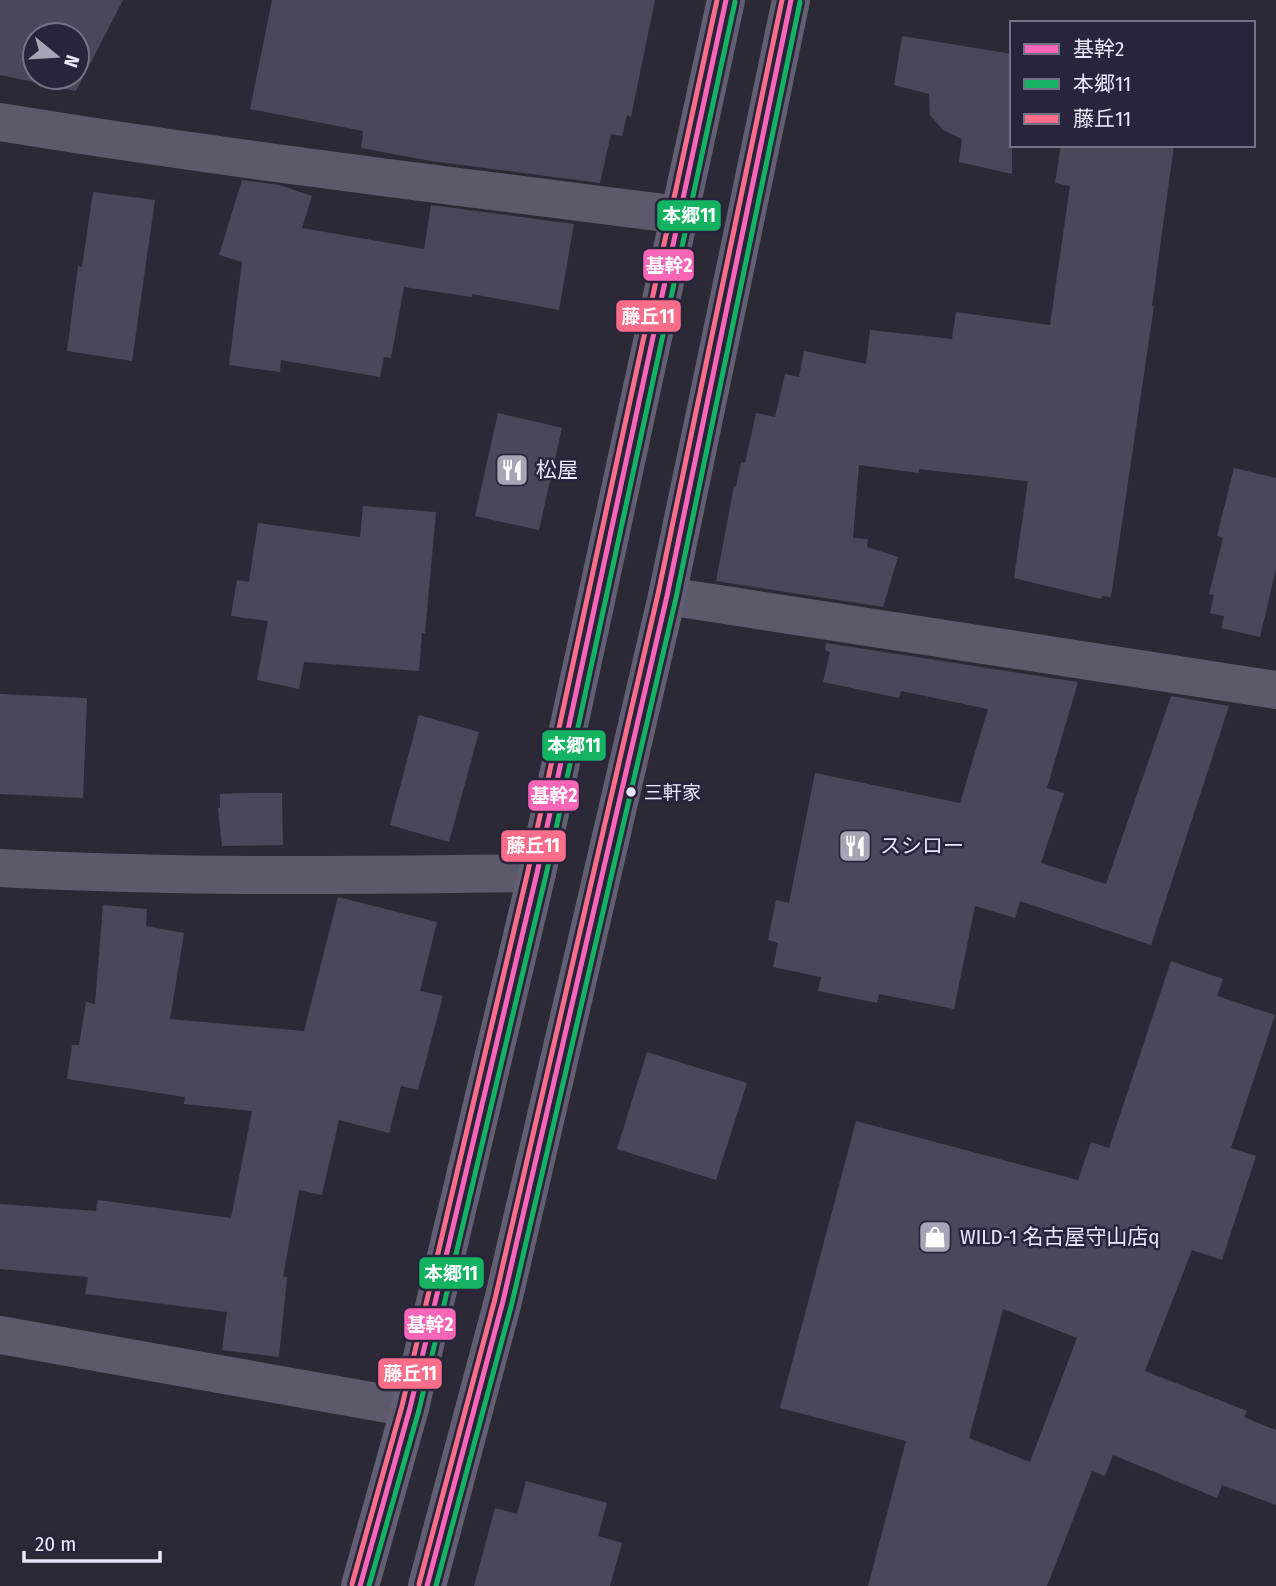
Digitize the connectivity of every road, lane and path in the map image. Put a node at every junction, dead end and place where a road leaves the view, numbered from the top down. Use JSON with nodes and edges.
{"nodes":[{"id":1,"x":726,"y":0,"type":"edge"},
{"id":2,"x":791,"y":0,"type":"edge"},
{"id":3,"x":0,"y":121,"type":"edge"},
{"id":4,"x":680,"y":215,"type":"junction"},
{"id":5,"x":667,"y":596,"type":"junction"},
{"id":6,"x":1276,"y":690,"type":"edge"},
{"id":7,"x":0,"y":868,"type":"edge"},
{"id":8,"x":537,"y":873,"type":"junction"},
{"id":9,"x":0,"y":1335,"type":"edge"},
{"id":10,"x":410,"y":1408,"type":"junction"},
{"id":11,"x":360,"y":1586,"type":"edge"},
{"id":12,"x":427,"y":1586,"type":"edge"}],
"edges":[{"from":1,"to":4,"type":"highway"},
{"from":2,"to":5,"type":"highway"},
{"from":3,"to":4,"type":"street"},
{"from":4,"to":8,"type":"highway"},
{"from":5,"to":6,"type":"street"},
{"from":5,"to":12,"type":"highway"},
{"from":7,"to":8,"type":"street"},
{"from":8,"to":10,"type":"highway"},
{"from":9,"to":10,"type":"street"},
{"from":10,"to":11,"type":"highway"}]}
